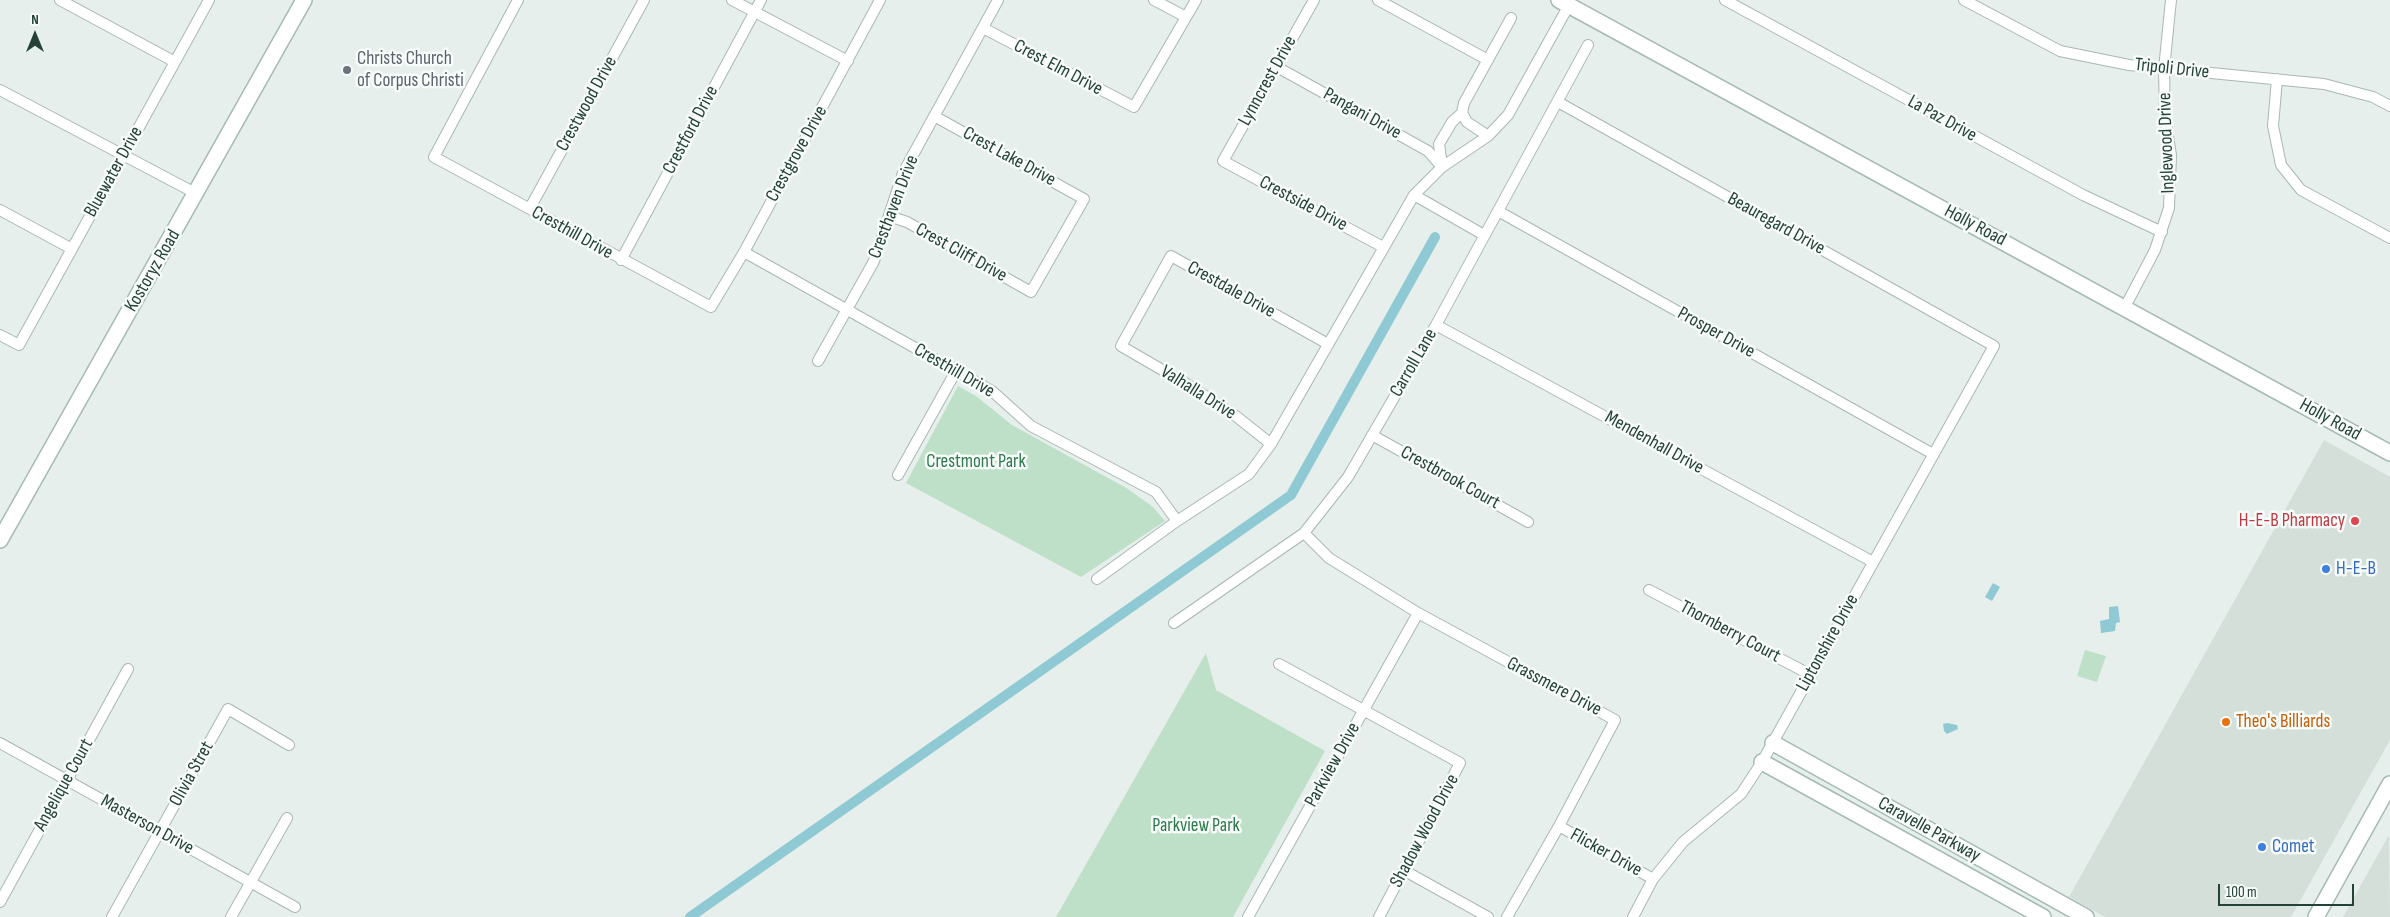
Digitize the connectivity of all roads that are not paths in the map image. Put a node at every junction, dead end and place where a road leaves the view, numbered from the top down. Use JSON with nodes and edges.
{"nodes":[{"id":1,"x":60,"y":0,"type":"edge"},
{"id":2,"x":209,"y":0,"type":"edge"},
{"id":3,"x":304,"y":0,"type":"edge"},
{"id":4,"x":644,"y":0,"type":"edge"},
{"id":5,"x":732,"y":0,"type":"edge"},
{"id":6,"x":761,"y":0,"type":"edge"},
{"id":7,"x":880,"y":0,"type":"edge"},
{"id":8,"x":998,"y":0,"type":"edge"},
{"id":9,"x":1154,"y":0,"type":"edge"},
{"id":10,"x":1196,"y":0,"type":"edge"},
{"id":11,"x":1314,"y":0,"type":"edge"},
{"id":12,"x":1378,"y":0,"type":"edge"},
{"id":13,"x":1725,"y":0,"type":"edge"},
{"id":14,"x":1964,"y":0,"type":"edge"},
{"id":15,"x":2171,"y":0,"type":"edge"},
{"id":16,"x":515,"y":1,"type":"edge"},
{"id":17,"x":1566,"y":2,"type":"edge"},
{"id":18,"x":754,"y":13,"type":"junction"},
{"id":19,"x":1186,"y":16,"type":"junction"},
{"id":20,"x":1511,"y":18,"type":"dead end"},
{"id":21,"x":983,"y":28,"type":"junction"},
{"id":22,"x":1588,"y":45,"type":"dead end"},
{"id":23,"x":1488,"y":60,"type":"junction"},
{"id":24,"x":848,"y":61,"type":"junction"},
{"id":25,"x":174,"y":62,"type":"junction"},
{"id":26,"x":1277,"y":67,"type":"junction"},
{"id":27,"x":2164,"y":69,"type":"junction"},
{"id":28,"x":2277,"y":80,"type":"junction"},
{"id":29,"x":0,"y":90,"type":"edge"},
{"id":30,"x":1558,"y":102,"type":"junction"},
{"id":31,"x":2390,"y":106,"type":"edge"},
{"id":32,"x":1462,"y":113,"type":"junction"},
{"id":33,"x":934,"y":116,"type":"junction"},
{"id":34,"x":1488,"y":136,"type":"junction"},
{"id":35,"x":123,"y":156,"type":"junction"},
{"id":36,"x":1223,"y":161,"type":"joint"},
{"id":37,"x":1442,"y":167,"type":"junction"},
{"id":38,"x":197,"y":194,"type":"junction"},
{"id":39,"x":1414,"y":195,"type":"junction"},
{"id":40,"x":530,"y":208,"type":"junction"},
{"id":41,"x":0,"y":210,"type":"edge"},
{"id":42,"x":1498,"y":211,"type":"junction"},
{"id":43,"x":889,"y":216,"type":"junction"},
{"id":44,"x":2162,"y":232,"type":"junction"},
{"id":45,"x":1484,"y":235,"type":"junction"},
{"id":46,"x":2390,"y":238,"type":"edge"},
{"id":47,"x":1383,"y":247,"type":"junction"},
{"id":48,"x":72,"y":249,"type":"junction"},
{"id":49,"x":744,"y":252,"type":"junction"},
{"id":50,"x":621,"y":260,"type":"junction"},
{"id":51,"x":1031,"y":292,"type":"joint"},
{"id":52,"x":711,"y":307,"type":"joint"},
{"id":53,"x":2124,"y":307,"type":"junction"},
{"id":54,"x":846,"y":310,"type":"junction"},
{"id":55,"x":1436,"y":325,"type":"junction"},
{"id":56,"x":0,"y":335,"type":"edge"},
{"id":57,"x":1328,"y":344,"type":"junction"},
{"id":58,"x":1121,"y":346,"type":"joint"},
{"id":59,"x":1994,"y":346,"type":"joint"},
{"id":60,"x":818,"y":362,"type":"dead end"},
{"id":61,"x":956,"y":371,"type":"junction"},
{"id":62,"x":1372,"y":435,"type":"junction"},
{"id":63,"x":1272,"y":444,"type":"junction"},
{"id":64,"x":2390,"y":453,"type":"edge"},
{"id":65,"x":1933,"y":454,"type":"junction"},
{"id":66,"x":898,"y":475,"type":"dead end"},
{"id":67,"x":1177,"y":521,"type":"junction"},
{"id":68,"x":1528,"y":522,"type":"dead end"},
{"id":69,"x":1304,"y":533,"type":"junction"},
{"id":70,"x":0,"y":540,"type":"edge"},
{"id":71,"x":1873,"y":562,"type":"junction"},
{"id":72,"x":1097,"y":579,"type":"dead end"},
{"id":73,"x":1649,"y":590,"type":"dead end"},
{"id":74,"x":1418,"y":613,"type":"junction"},
{"id":75,"x":1174,"y":624,"type":"dead end"},
{"id":76,"x":1279,"y":664,"type":"dead end"},
{"id":77,"x":128,"y":668,"type":"dead end"},
{"id":78,"x":1811,"y":675,"type":"junction"},
{"id":79,"x":1363,"y":711,"type":"junction"},
{"id":80,"x":0,"y":743,"type":"edge"},
{"id":81,"x":1773,"y":743,"type":"junction"},
{"id":82,"x":289,"y":745,"type":"dead end"},
{"id":83,"x":1762,"y":762,"type":"junction"},
{"id":84,"x":67,"y":780,"type":"junction"},
{"id":85,"x":2390,"y":784,"type":"edge"},
{"id":86,"x":287,"y":818,"type":"dead end"},
{"id":87,"x":1559,"y":826,"type":"junction"},
{"id":88,"x":160,"y":832,"type":"junction"},
{"id":89,"x":1405,"y":871,"type":"junction"},
{"id":90,"x":1653,"y":879,"type":"junction"},
{"id":91,"x":250,"y":882,"type":"junction"},
{"id":92,"x":0,"y":902,"type":"edge"},
{"id":93,"x":295,"y":907,"type":"dead end"},
{"id":94,"x":112,"y":917,"type":"edge"},
{"id":95,"x":231,"y":917,"type":"edge"},
{"id":96,"x":1248,"y":917,"type":"edge"},
{"id":97,"x":1379,"y":917,"type":"edge"},
{"id":98,"x":1488,"y":917,"type":"edge"},
{"id":99,"x":1507,"y":917,"type":"edge"},
{"id":100,"x":1633,"y":917,"type":"edge"},
{"id":101,"x":2043,"y":917,"type":"edge"},
{"id":102,"x":2086,"y":917,"type":"edge"},
{"id":103,"x":2316,"y":917,"type":"edge"}],
"edges":[{"from":1,"to":25,"type":"street"},
{"from":2,"to":25,"type":"street","name":"Bluewater Drive"},
{"from":3,"to":38,"type":"main road","name":"Kostoryz Road"},
{"from":4,"to":40,"type":"street","name":"Crestwood Drive"},
{"from":5,"to":18,"type":"street"},
{"from":6,"to":18,"type":"street","name":"Crestford Drive"},
{"from":7,"to":24,"type":"street","name":"Crestgrove Drive"},
{"from":8,"to":21,"type":"street","name":"Cresthaven Drive"},
{"from":9,"to":19,"type":"street"},
{"from":10,"to":19,"type":"street"},
{"from":11,"to":26,"type":"street","name":"Lynncrest Drive"},
{"from":12,"to":23,"type":"street"},
{"from":13,"to":44,"type":"street","name":"La Paz Drive"},
{"from":14,"to":27,"type":"street","name":"Tripoli Drive"},
{"from":15,"to":27,"type":"street","name":"Inglewood Drive"},
{"from":16,"to":40,"type":"street","name":"Cresthill Drive"},
{"from":17,"to":34,"type":"street"},
{"from":17,"to":53,"type":"main road","name":"Holly Road"},
{"from":18,"to":24,"type":"street"},
{"from":18,"to":50,"type":"street","name":"Crestford Drive"},
{"from":19,"to":21,"type":"street","name":"Crest Elm Drive"},
{"from":20,"to":23,"type":"street"},
{"from":21,"to":33,"type":"street","name":"Cresthaven Drive"},
{"from":22,"to":30,"type":"street","name":"Carroll Lane"},
{"from":23,"to":32,"type":"street"},
{"from":24,"to":49,"type":"street","name":"Crestgrove Drive"},
{"from":25,"to":35,"type":"street","name":"Bluewater Drive"},
{"from":26,"to":36,"type":"street","name":"Lynncrest Drive"},
{"from":26,"to":37,"type":"street","name":"Pangani Drive"},
{"from":27,"to":28,"type":"street","name":"Tripoli Drive"},
{"from":27,"to":44,"type":"street","name":"Inglewood Drive"},
{"from":28,"to":31,"type":"street","name":"Tripoli Drive"},
{"from":28,"to":46,"type":"street"},
{"from":29,"to":35,"type":"street"},
{"from":30,"to":42,"type":"street","name":"Carroll Lane"},
{"from":30,"to":59,"type":"street","name":"Beauregard Drive"},
{"from":32,"to":34,"type":"street"},
{"from":32,"to":37,"type":"street"},
{"from":33,"to":43,"type":"street","name":"Cresthaven Drive"},
{"from":33,"to":51,"type":"street","name":"Crest Lake Drive"},
{"from":34,"to":37,"type":"street"},
{"from":35,"to":38,"type":"street"},
{"from":35,"to":48,"type":"street","name":"Bluewater Drive"},
{"from":36,"to":47,"type":"street","name":"Crestside Drive"},
{"from":37,"to":39,"type":"street"},
{"from":38,"to":70,"type":"main road","name":"Kostoryz Road"},
{"from":39,"to":45,"type":"street"},
{"from":39,"to":47,"type":"street"},
{"from":40,"to":50,"type":"street","name":"Cresthill Drive"},
{"from":41,"to":48,"type":"street"},
{"from":42,"to":45,"type":"street","name":"Carroll Lane"},
{"from":42,"to":65,"type":"street","name":"Prosper Drive"},
{"from":43,"to":51,"type":"street","name":"Crest Cliff Drive"},
{"from":43,"to":54,"type":"street","name":"Cresthaven Drive"},
{"from":44,"to":53,"type":"street","name":"Inglewood Drive"},
{"from":45,"to":55,"type":"street","name":"Carroll Lane"},
{"from":47,"to":57,"type":"street"},
{"from":48,"to":56,"type":"street","name":"Bluewater Drive"},
{"from":49,"to":52,"type":"street","name":"Crestgrove Drive"},
{"from":49,"to":54,"type":"street","name":"Cresthill Drive"},
{"from":50,"to":52,"type":"street","name":"Cresthill Drive"},
{"from":53,"to":64,"type":"main road","name":"Holly Road"},
{"from":54,"to":60,"type":"street","name":"Cresthaven Drive"},
{"from":54,"to":61,"type":"street","name":"Cresthill Drive"},
{"from":55,"to":62,"type":"street","name":"Carroll Lane"},
{"from":55,"to":71,"type":"street","name":"Mendenhall Drive"},
{"from":57,"to":58,"type":"street","name":"Crestdale Drive"},
{"from":57,"to":63,"type":"street"},
{"from":58,"to":63,"type":"street","name":"Valhalla Drive"},
{"from":59,"to":65,"type":"street","name":"Liptonshire Drive"},
{"from":61,"to":66,"type":"street"},
{"from":61,"to":67,"type":"street","name":"Cresthill Drive"},
{"from":62,"to":68,"type":"street","name":"Crestbrook Court"},
{"from":62,"to":69,"type":"street","name":"Carroll Lane"},
{"from":63,"to":67,"type":"street"},
{"from":65,"to":71,"type":"street","name":"Liptonshire Drive"},
{"from":67,"to":72,"type":"street"},
{"from":69,"to":74,"type":"street","name":"Grassmere Drive"},
{"from":69,"to":75,"type":"street","name":"Carroll Lane"},
{"from":71,"to":78,"type":"street","name":"Liptonshire Drive"},
{"from":73,"to":78,"type":"street","name":"Thornberry Court"},
{"from":74,"to":79,"type":"street","name":"Parkview Drive"},
{"from":74,"to":87,"type":"street","name":"Grassmere Drive"},
{"from":76,"to":79,"type":"street"},
{"from":77,"to":84,"type":"street","name":"Angelique Court"},
{"from":78,"to":81,"type":"street","name":"Liptonshire Drive"},
{"from":79,"to":89,"type":"street","name":"Shadow Wood Drive"},
{"from":79,"to":96,"type":"street","name":"Parkview Drive"},
{"from":80,"to":84,"type":"street","name":"Masterson Drive"},
{"from":81,"to":83,"type":"street","name":"Liptonshire Drive"},
{"from":81,"to":102,"type":"main road","name":"Caravelle Parkway"},
{"from":82,"to":88,"type":"street","name":"Olivia Stret"},
{"from":83,"to":90,"type":"street","name":"Liptonshire Drive"},
{"from":83,"to":101,"type":"main road","name":"Caravelle Parkway"},
{"from":84,"to":88,"type":"street","name":"Masterson Drive"},
{"from":84,"to":92,"type":"street","name":"Angelique Court"},
{"from":85,"to":103,"type":"main road"},
{"from":86,"to":91,"type":"street"},
{"from":87,"to":90,"type":"street","name":"Flicker Drive"},
{"from":87,"to":99,"type":"street","name":"Grassmere Drive"},
{"from":88,"to":91,"type":"street","name":"Masterson Drive"},
{"from":88,"to":94,"type":"street","name":"Olivia Stret"},
{"from":89,"to":97,"type":"street","name":"Shadow Wood Drive"},
{"from":89,"to":98,"type":"street"},
{"from":90,"to":100,"type":"street","name":"Liptonshire Drive"},
{"from":91,"to":93,"type":"street","name":"Masterson Drive"},
{"from":91,"to":95,"type":"street"}]}
